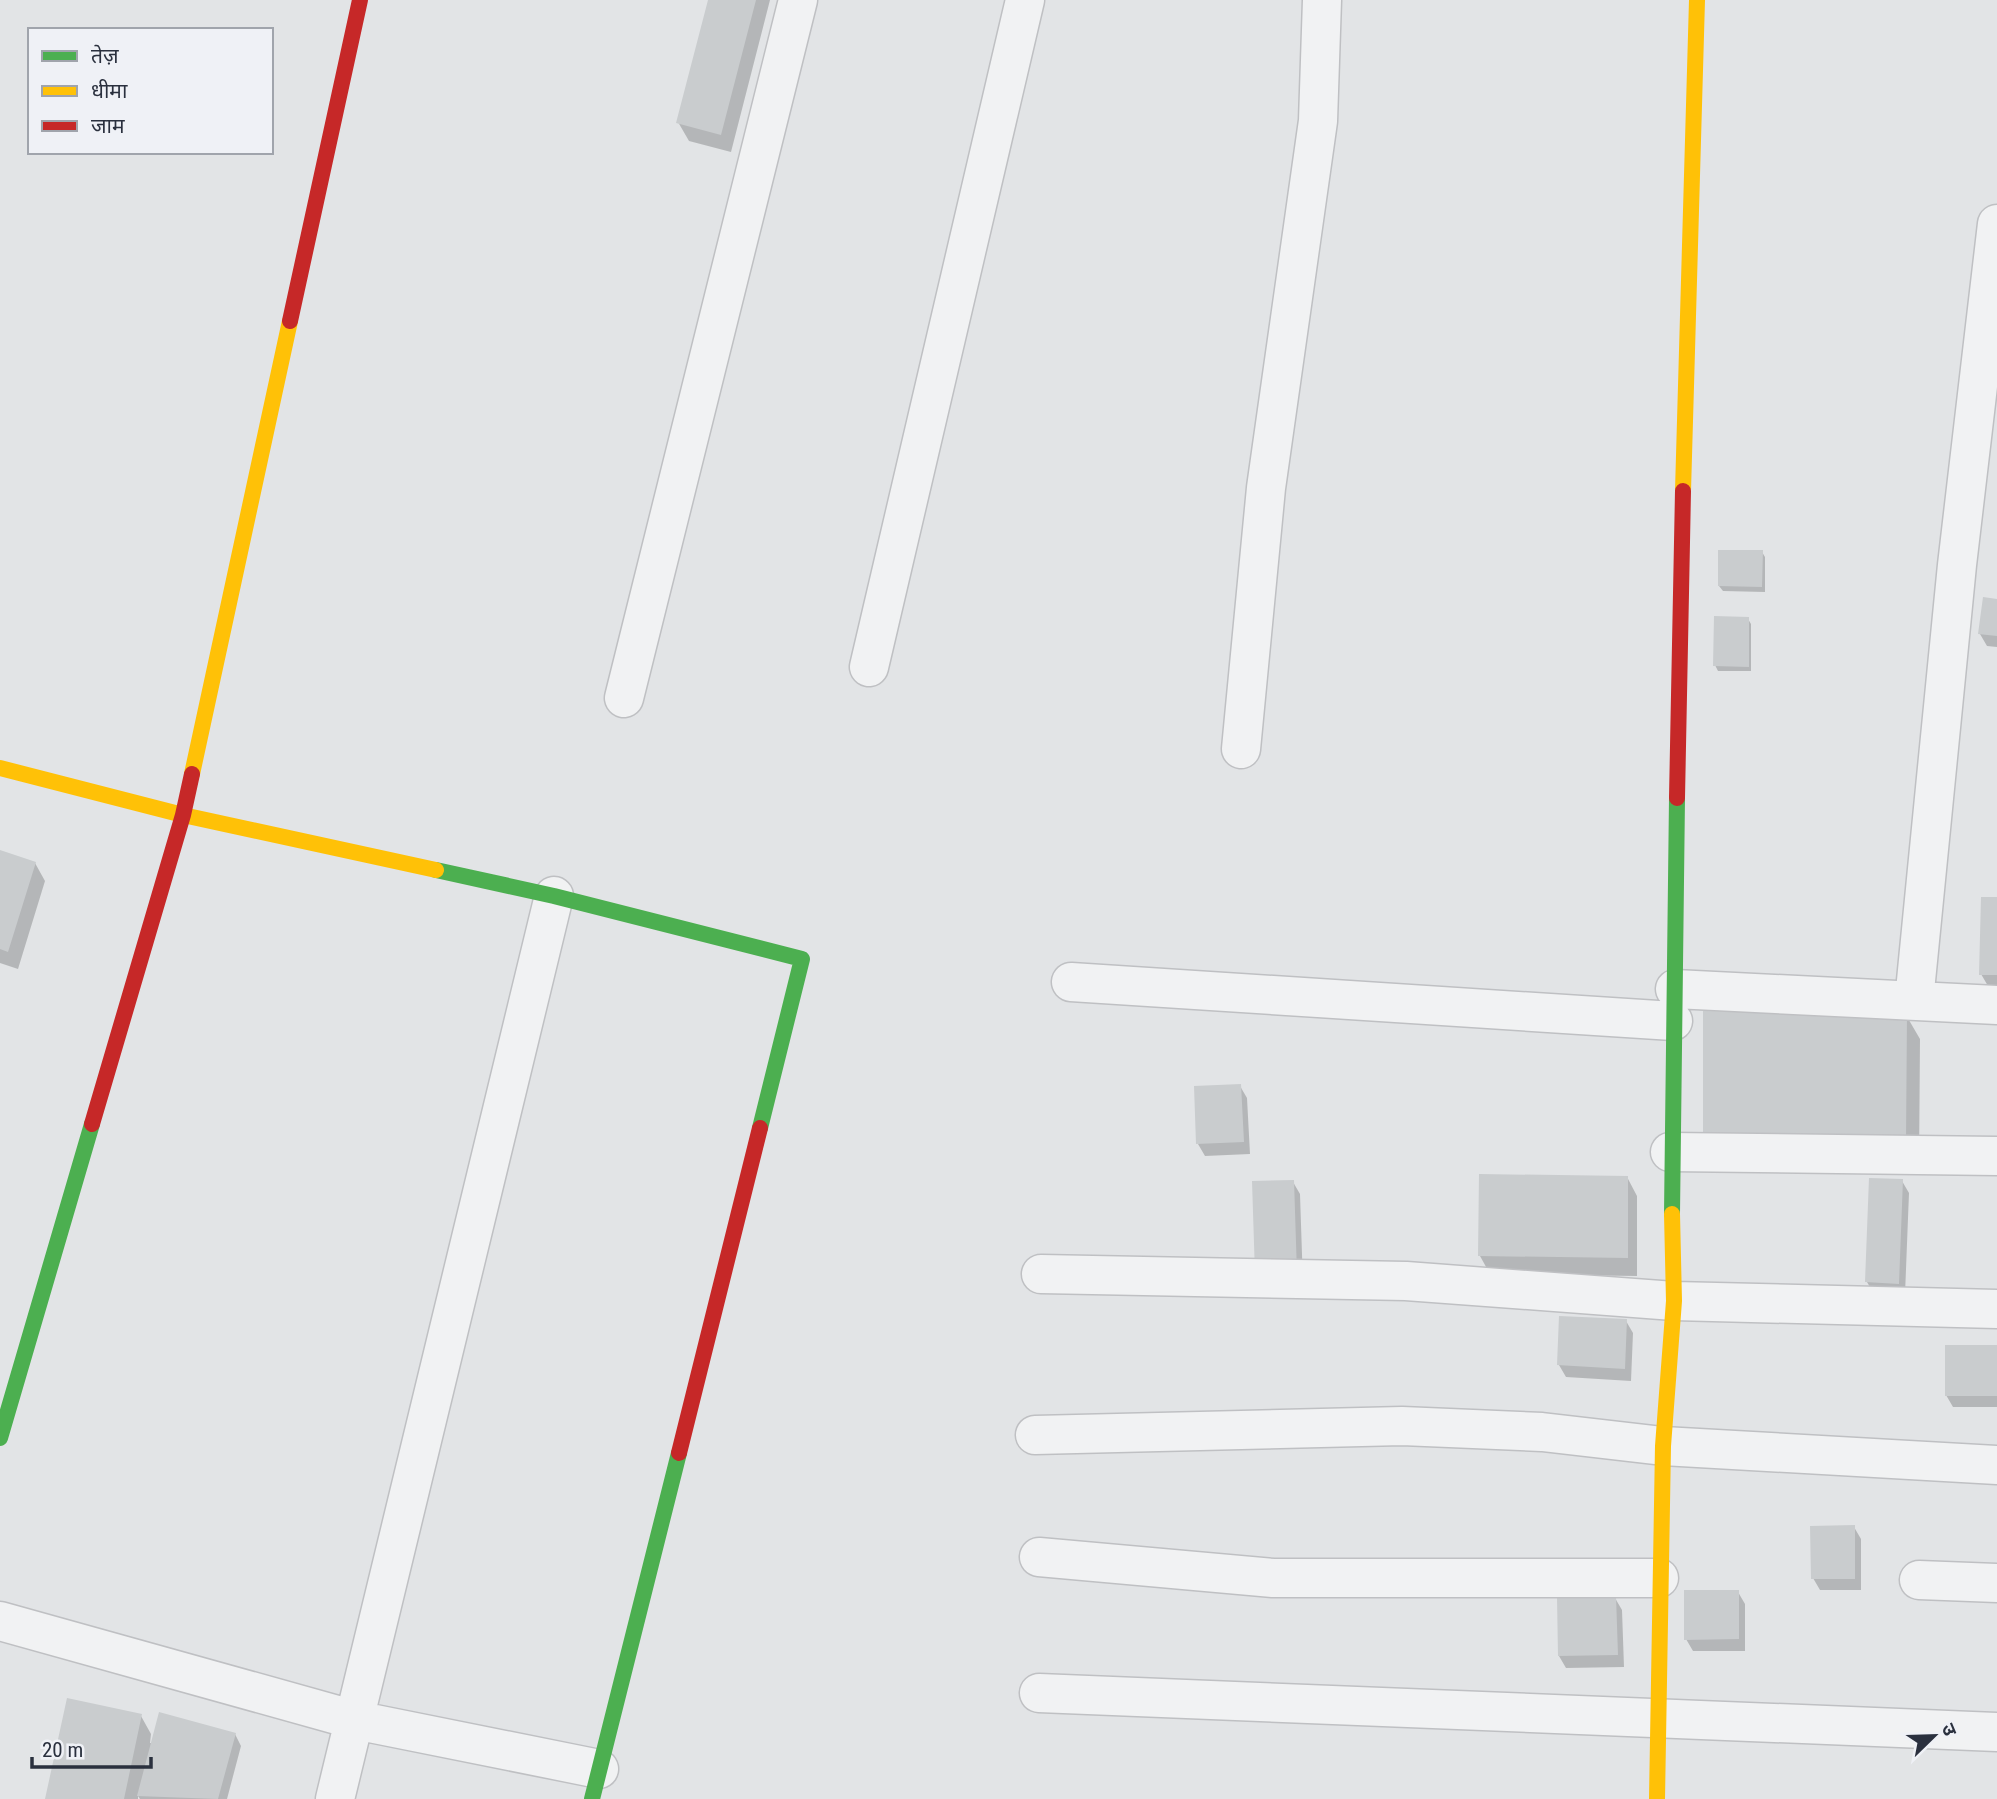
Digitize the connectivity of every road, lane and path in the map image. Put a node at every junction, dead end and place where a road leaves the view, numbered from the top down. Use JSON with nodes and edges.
{"nodes":[{"id":1,"x":360,"y":0,"type":"edge"},
{"id":2,"x":798,"y":0,"type":"edge"},
{"id":3,"x":1025,"y":0,"type":"edge"},
{"id":4,"x":1322,"y":0,"type":"edge"},
{"id":5,"x":1696,"y":0,"type":"edge"},
{"id":6,"x":1997,"y":224,"type":"edge"},
{"id":7,"x":869,"y":667,"type":"dead end"},
{"id":8,"x":624,"y":698,"type":"dead end"},
{"id":9,"x":1241,"y":749,"type":"dead end"},
{"id":10,"x":0,"y":768,"type":"edge"},
{"id":11,"x":183,"y":815,"type":"junction"},
{"id":12,"x":554,"y":896,"type":"junction"},
{"id":13,"x":1071,"y":982,"type":"dead end"},
{"id":14,"x":1914,"y":1001,"type":"junction"},
{"id":15,"x":1674,"y":1005,"type":"junction"},
{"id":16,"x":1997,"y":1005,"type":"edge"},
{"id":17,"x":1670,"y":1152,"type":"junction"},
{"id":18,"x":1997,"y":1156,"type":"edge"},
{"id":19,"x":1041,"y":1274,"type":"dead end"},
{"id":20,"x":1674,"y":1301,"type":"junction"},
{"id":21,"x":1997,"y":1309,"type":"edge"},
{"id":22,"x":1035,"y":1435,"type":"dead end"},
{"id":23,"x":0,"y":1438,"type":"edge"},
{"id":24,"x":1663,"y":1446,"type":"junction"},
{"id":25,"x":1997,"y":1465,"type":"edge"},
{"id":26,"x":1039,"y":1557,"type":"dead end"},
{"id":27,"x":1659,"y":1578,"type":"junction"},
{"id":28,"x":1919,"y":1580,"type":"dead end"},
{"id":29,"x":1997,"y":1583,"type":"edge"},
{"id":30,"x":0,"y":1621,"type":"edge"},
{"id":31,"x":1039,"y":1693,"type":"dead end"},
{"id":32,"x":355,"y":1720,"type":"junction"},
{"id":33,"x":1660,"y":1721,"type":"junction"},
{"id":34,"x":1997,"y":1732,"type":"edge"},
{"id":35,"x":596,"y":1784,"type":"edge"},
{"id":36,"x":335,"y":1799,"type":"edge"},
{"id":37,"x":1657,"y":1799,"type":"edge"}],
"edges":[{"from":1,"to":11,"type":"street"},
{"from":2,"to":8,"type":"street"},
{"from":3,"to":7,"type":"street"},
{"from":4,"to":9,"type":"street"},
{"from":5,"to":15,"type":"street"},
{"from":6,"to":14,"type":"street"},
{"from":10,"to":11,"type":"street"},
{"from":11,"to":12,"type":"street"},
{"from":11,"to":23,"type":"street"},
{"from":12,"to":32,"type":"street"},
{"from":12,"to":35,"type":"street"},
{"from":13,"to":15,"type":"street"},
{"from":14,"to":15,"type":"street"},
{"from":14,"to":16,"type":"street"},
{"from":15,"to":17,"type":"street"},
{"from":17,"to":18,"type":"street"},
{"from":17,"to":20,"type":"street"},
{"from":19,"to":20,"type":"street"},
{"from":20,"to":21,"type":"street"},
{"from":20,"to":24,"type":"street"},
{"from":22,"to":24,"type":"street"},
{"from":24,"to":25,"type":"street"},
{"from":24,"to":27,"type":"street"},
{"from":26,"to":27,"type":"street"},
{"from":27,"to":33,"type":"street"},
{"from":28,"to":29,"type":"street"},
{"from":30,"to":32,"type":"street"},
{"from":31,"to":33,"type":"street"},
{"from":32,"to":35,"type":"street"},
{"from":32,"to":36,"type":"street"},
{"from":33,"to":34,"type":"street"},
{"from":33,"to":37,"type":"street"}]}
